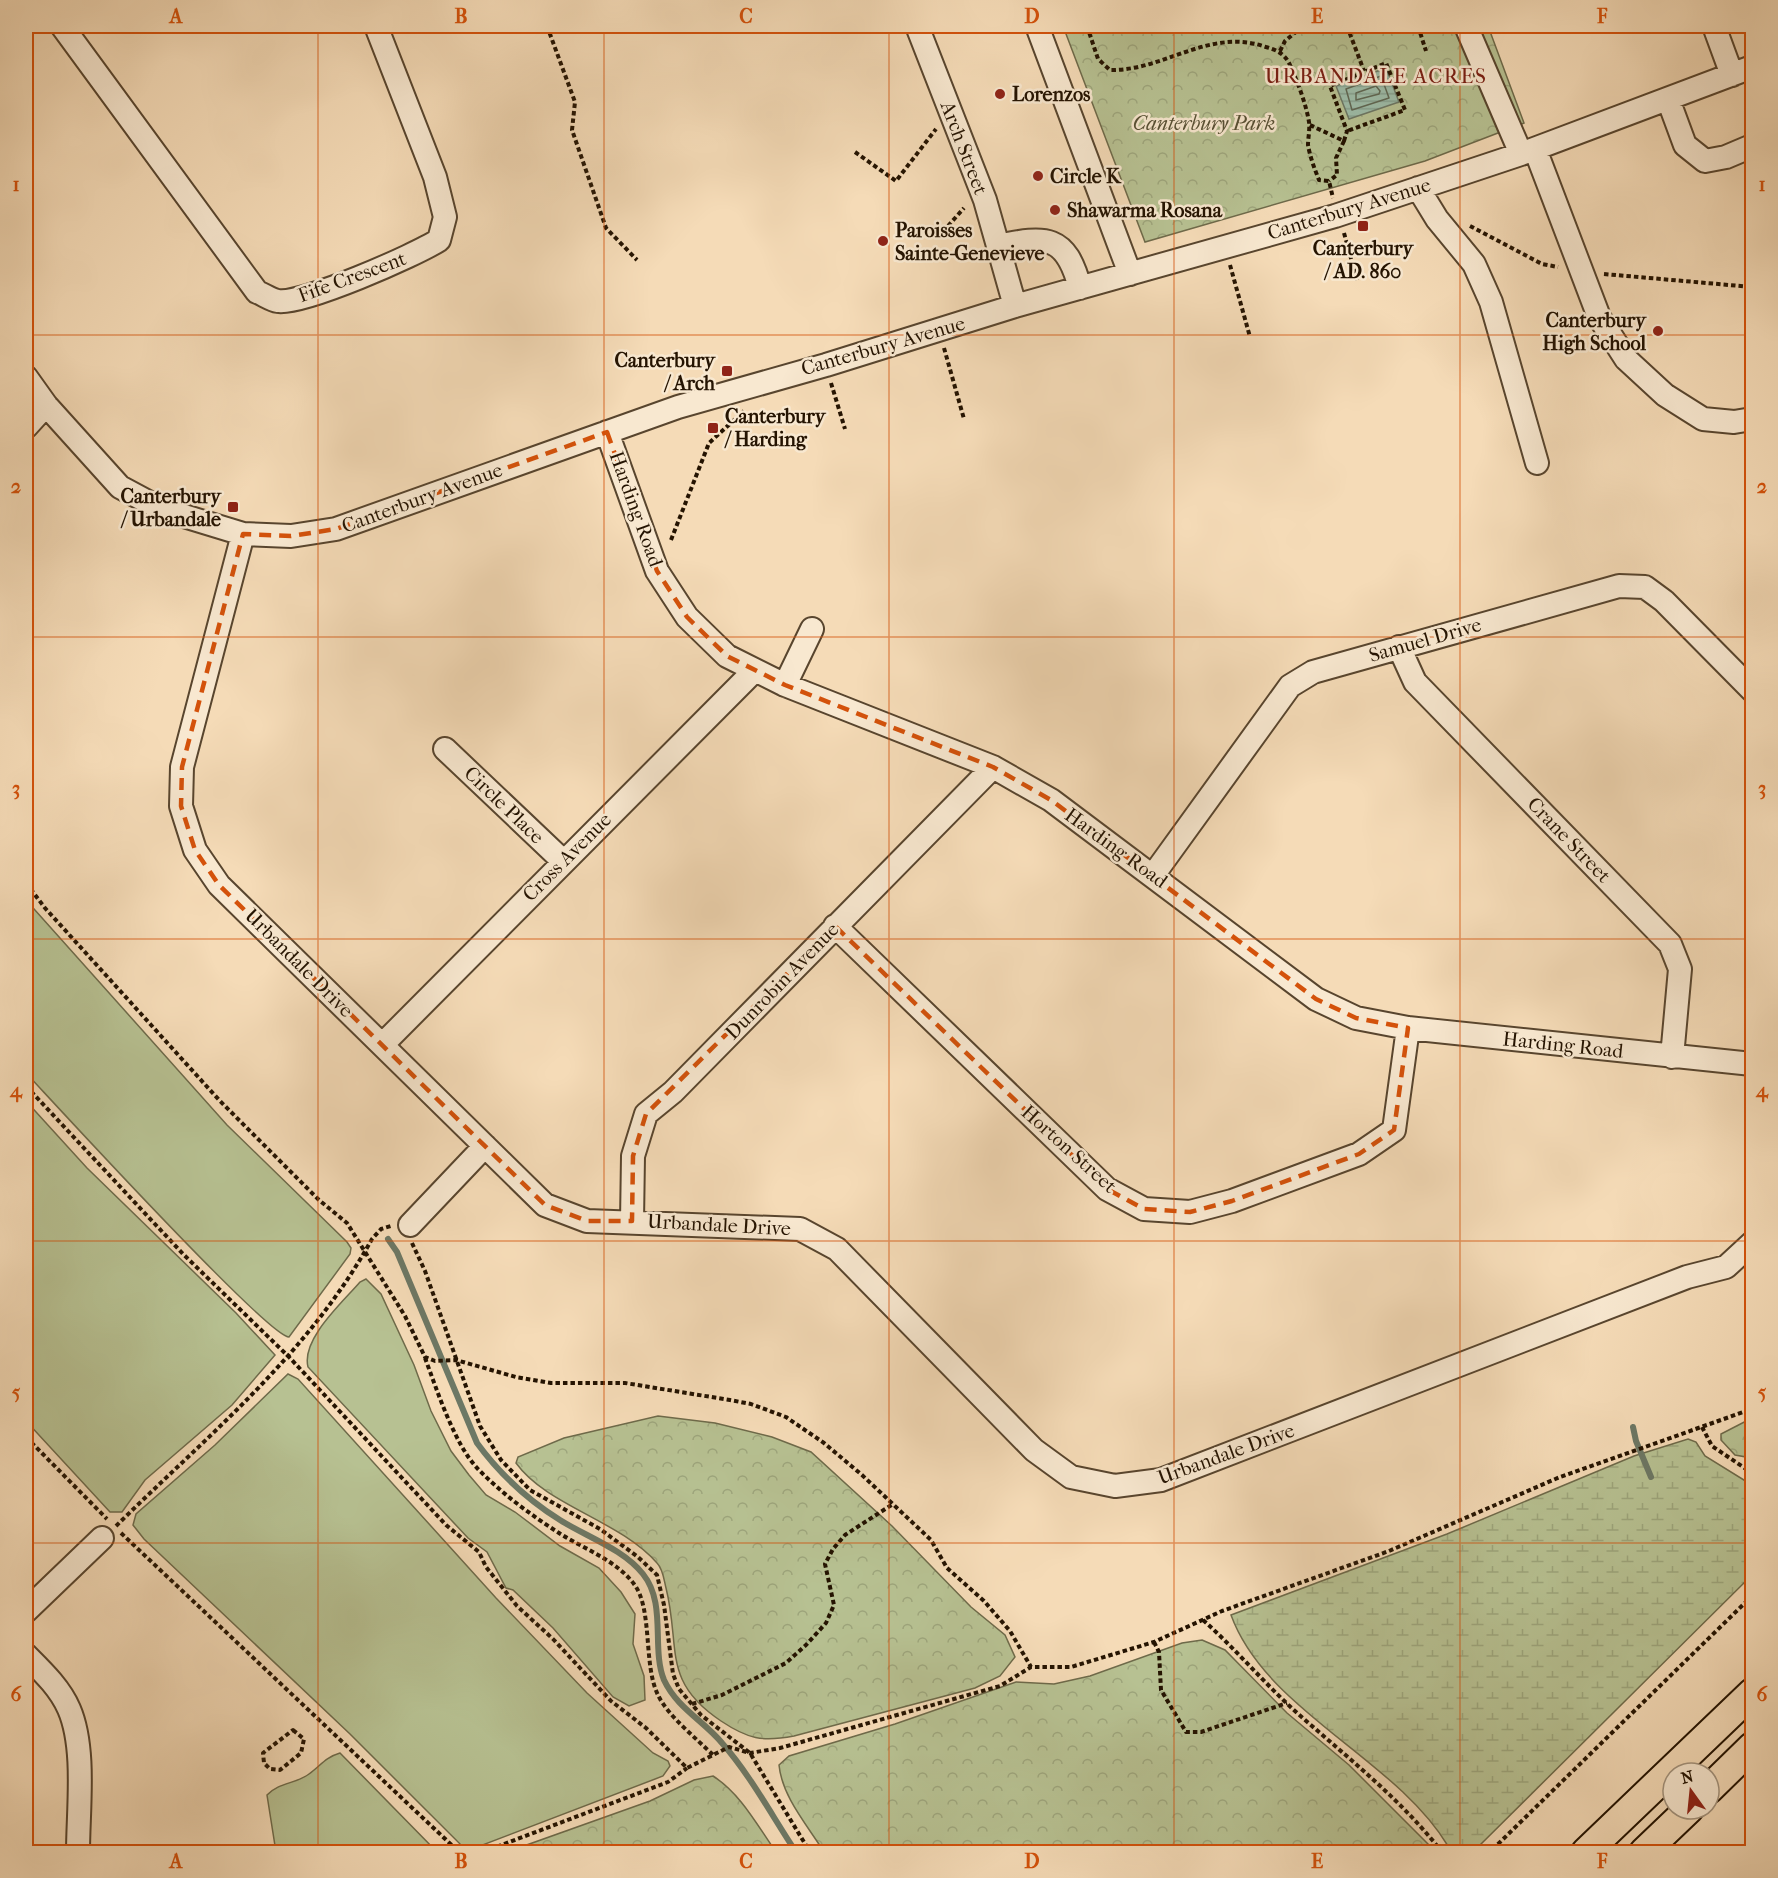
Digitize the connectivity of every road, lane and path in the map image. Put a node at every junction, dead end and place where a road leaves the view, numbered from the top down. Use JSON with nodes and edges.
{"nodes":[{"id":1,"x":62,"y":26,"type":"edge"},
{"id":2,"x":376,"y":26,"type":"edge"},
{"id":3,"x":547,"y":26,"type":"edge"},
{"id":4,"x":917,"y":26,"type":"edge"},
{"id":5,"x":1037,"y":26,"type":"edge"},
{"id":6,"x":1087,"y":26,"type":"edge"},
{"id":7,"x":1304,"y":26,"type":"edge"},
{"id":8,"x":1347,"y":26,"type":"edge"},
{"id":9,"x":1418,"y":26,"type":"edge"},
{"id":10,"x":1466,"y":26,"type":"edge"},
{"id":11,"x":1714,"y":26,"type":"edge"},
{"id":12,"x":1280,"y":51,"type":"junction"},
{"id":13,"x":1426,"y":51,"type":"dead end"},
{"id":14,"x":1364,"y":71,"type":"junction"},
{"id":15,"x":1742,"y":71,"type":"edge"},
{"id":16,"x":1668,"y":99,"type":"junction"},
{"id":17,"x":1310,"y":125,"type":"junction"},
{"id":18,"x":936,"y":129,"type":"dead end"},
{"id":19,"x":1347,"y":132,"type":"junction"},
{"id":20,"x":1344,"y":141,"type":"junction"},
{"id":21,"x":1752,"y":146,"type":"edge"},
{"id":22,"x":855,"y":152,"type":"dead end"},
{"id":23,"x":1528,"y":152,"type":"junction"},
{"id":24,"x":1329,"y":181,"type":"junction"},
{"id":25,"x":1418,"y":188,"type":"junction"},
{"id":26,"x":964,"y":208,"type":"dead end"},
{"id":27,"x":1337,"y":215,"type":"junction"},
{"id":28,"x":948,"y":226,"type":"dead end"},
{"id":29,"x":998,"y":246,"type":"junction"},
{"id":30,"x":1225,"y":247,"type":"junction"},
{"id":31,"x":637,"y":260,"type":"dead end"},
{"id":32,"x":1130,"y":274,"type":"junction"},
{"id":33,"x":1358,"y":280,"type":"dead end"},
{"id":34,"x":1080,"y":288,"type":"junction"},
{"id":35,"x":1015,"y":306,"type":"junction"},
{"id":36,"x":939,"y":330,"type":"junction"},
{"id":37,"x":1250,"y":338,"type":"dead end"},
{"id":38,"x":826,"y":365,"type":"junction"},
{"id":39,"x":26,"y":377,"type":"edge"},
{"id":40,"x":46,"y":405,"type":"junction"},
{"id":41,"x":744,"y":411,"type":"dead end"},
{"id":42,"x":964,"y":419,"type":"dead end"},
{"id":43,"x":1752,"y":419,"type":"edge"},
{"id":44,"x":26,"y":427,"type":"edge"},
{"id":45,"x":844,"y":429,"type":"dead end"},
{"id":46,"x":607,"y":432,"type":"junction"},
{"id":47,"x":1537,"y":463,"type":"dead end"},
{"id":48,"x":243,"y":534,"type":"junction"},
{"id":49,"x":671,"y":540,"type":"dead end"},
{"id":50,"x":812,"y":629,"type":"dead end"},
{"id":51,"x":1399,"y":647,"type":"junction"},
{"id":52,"x":754,"y":671,"type":"junction"},
{"id":53,"x":785,"y":685,"type":"junction"},
{"id":54,"x":1752,"y":690,"type":"edge"},
{"id":55,"x":445,"y":749,"type":"dead end"},
{"id":56,"x":993,"y":767,"type":"junction"},
{"id":57,"x":563,"y":861,"type":"junction"},
{"id":58,"x":1154,"y":874,"type":"junction"},
{"id":59,"x":26,"y":883,"type":"edge"},
{"id":60,"x":835,"y":926,"type":"junction"},
{"id":61,"x":1408,"y":1028,"type":"junction"},
{"id":62,"x":382,"y":1045,"type":"junction"},
{"id":63,"x":1672,"y":1057,"type":"junction"},
{"id":64,"x":1752,"y":1064,"type":"edge"},
{"id":65,"x":26,"y":1086,"type":"edge"},
{"id":66,"x":485,"y":1146,"type":"junction"},
{"id":67,"x":632,"y":1221,"type":"junction"},
{"id":68,"x":410,"y":1225,"type":"junction"},
{"id":69,"x":1752,"y":1243,"type":"edge"},
{"id":70,"x":364,"y":1253,"type":"junction"},
{"id":71,"x":289,"y":1357,"type":"junction"},
{"id":72,"x":425,"y":1357,"type":"junction"},
{"id":73,"x":456,"y":1360,"type":"junction"},
{"id":74,"x":1752,"y":1409,"type":"edge"},
{"id":75,"x":1702,"y":1427,"type":"junction"},
{"id":76,"x":26,"y":1437,"type":"edge"},
{"id":77,"x":1752,"y":1473,"type":"edge"},
{"id":78,"x":893,"y":1504,"type":"junction"},
{"id":79,"x":109,"y":1532,"type":"junction"},
{"id":80,"x":1752,"y":1596,"type":"edge"},
{"id":81,"x":26,"y":1611,"type":"edge"},
{"id":82,"x":1203,"y":1620,"type":"junction"},
{"id":83,"x":1154,"y":1642,"type":"junction"},
{"id":84,"x":26,"y":1655,"type":"edge"},
{"id":85,"x":1031,"y":1667,"type":"junction"},
{"id":86,"x":1752,"y":1693,"type":"edge"},
{"id":87,"x":1287,"y":1703,"type":"junction"},
{"id":88,"x":692,"y":1704,"type":"junction"},
{"id":89,"x":278,"y":1740,"type":"joint"},
{"id":90,"x":1752,"y":1747,"type":"edge"},
{"id":91,"x":750,"y":1753,"type":"junction"},
{"id":92,"x":713,"y":1755,"type":"junction"},
{"id":93,"x":687,"y":1768,"type":"junction"},
{"id":94,"x":1721,"y":1777,"type":"edge"},
{"id":95,"x":1676,"y":1821,"type":"edge"},
{"id":96,"x":78,"y":1852,"type":"edge"},
{"id":97,"x":459,"y":1852,"type":"edge"},
{"id":98,"x":483,"y":1852,"type":"edge"},
{"id":99,"x":810,"y":1852,"type":"edge"},
{"id":100,"x":1442,"y":1852,"type":"edge"},
{"id":101,"x":1477,"y":1852,"type":"edge"},
{"id":102,"x":1586,"y":1852,"type":"edge"},
{"id":103,"x":1644,"y":1852,"type":"edge"}],
"edges":[{"from":1,"to":2,"type":"street","name":"Fife Crescent"},
{"from":3,"to":31,"type":"path"},
{"from":4,"to":29,"type":"street","name":"Arch Street"},
{"from":5,"to":32,"type":"street"},
{"from":6,"to":12,"type":"path"},
{"from":7,"to":12,"type":"path"},
{"from":8,"to":14,"type":"path"},
{"from":9,"to":13,"type":"path"},
{"from":10,"to":23,"type":"street"},
{"from":11,"to":15,"type":"street"},
{"from":12,"to":17,"type":"path"},
{"from":14,"to":19,"type":"path"},
{"from":14,"to":19,"type":"path"},
{"from":15,"to":16,"type":"street","name":"Canterbury Avenue"},
{"from":16,"to":21,"type":"street"},
{"from":16,"to":23,"type":"street","name":"Canterbury Avenue"},
{"from":17,"to":20,"type":"path"},
{"from":17,"to":24,"type":"path"},
{"from":18,"to":22,"type":"path"},
{"from":19,"to":20,"type":"path"},
{"from":20,"to":24,"type":"path"},
{"from":23,"to":25,"type":"street","name":"Canterbury Avenue"},
{"from":23,"to":43,"type":"street"},
{"from":24,"to":27,"type":"path"},
{"from":25,"to":27,"type":"street","name":"Canterbury Avenue"},
{"from":25,"to":47,"type":"street"},
{"from":26,"to":28,"type":"path"},
{"from":27,"to":30,"type":"street","name":"Canterbury Avenue"},
{"from":27,"to":33,"type":"path"},
{"from":29,"to":34,"type":"street"},
{"from":29,"to":35,"type":"street","name":"Arch Street"},
{"from":30,"to":32,"type":"street","name":"Canterbury Avenue"},
{"from":30,"to":37,"type":"path"},
{"from":32,"to":34,"type":"street","name":"Canterbury Avenue"},
{"from":34,"to":35,"type":"street","name":"Canterbury Avenue"},
{"from":35,"to":36,"type":"street","name":"Canterbury Avenue"},
{"from":36,"to":38,"type":"street","name":"Canterbury Avenue"},
{"from":36,"to":42,"type":"path"},
{"from":38,"to":45,"type":"path"},
{"from":38,"to":46,"type":"street","name":"Canterbury Avenue"},
{"from":39,"to":40,"type":"street","name":"Canterbury Avenue"},
{"from":40,"to":44,"type":"street"},
{"from":40,"to":48,"type":"street","name":"Canterbury Avenue"},
{"from":41,"to":49,"type":"path"},
{"from":46,"to":48,"type":"street","name":"Canterbury Avenue"},
{"from":46,"to":52,"type":"street","name":"Harding Road"},
{"from":48,"to":62,"type":"street","name":"Urbandale Drive"},
{"from":50,"to":53,"type":"street"},
{"from":51,"to":54,"type":"street","name":"Samuel Drive"},
{"from":51,"to":58,"type":"street","name":"Samuel Drive"},
{"from":51,"to":63,"type":"street","name":"Crane Street"},
{"from":52,"to":53,"type":"street","name":"Harding Road"},
{"from":52,"to":57,"type":"street","name":"Cross Avenue"},
{"from":53,"to":56,"type":"street","name":"Harding Road"},
{"from":55,"to":57,"type":"street","name":"Circle Place"},
{"from":56,"to":58,"type":"street","name":"Harding Road"},
{"from":56,"to":60,"type":"street","name":"Dunrobin Avenue"},
{"from":57,"to":62,"type":"street","name":"Cross Avenue"},
{"from":58,"to":61,"type":"street","name":"Harding Road"},
{"from":59,"to":70,"type":"path"},
{"from":60,"to":61,"type":"street","name":"Horton Street"},
{"from":60,"to":67,"type":"street","name":"Dunrobin Avenue"},
{"from":61,"to":63,"type":"street","name":"Harding Road"},
{"from":62,"to":66,"type":"street","name":"Urbandale Drive"},
{"from":63,"to":64,"type":"street","name":"Harding Road"},
{"from":65,"to":71,"type":"path"},
{"from":66,"to":67,"type":"street","name":"Urbandale Drive"},
{"from":66,"to":68,"type":"street"},
{"from":67,"to":69,"type":"street","name":"Urbandale Drive"},
{"from":68,"to":70,"type":"path"},
{"from":68,"to":73,"type":"path"},
{"from":70,"to":71,"type":"path"},
{"from":70,"to":72,"type":"path"},
{"from":71,"to":79,"type":"path"},
{"from":71,"to":93,"type":"path"},
{"from":72,"to":73,"type":"path"},
{"from":72,"to":92,"type":"path"},
{"from":73,"to":78,"type":"path"},
{"from":73,"to":88,"type":"path"},
{"from":74,"to":75,"type":"path"},
{"from":75,"to":77,"type":"path"},
{"from":75,"to":82,"type":"path"},
{"from":76,"to":79,"type":"path"},
{"from":78,"to":85,"type":"path"},
{"from":78,"to":88,"type":"path"},
{"from":79,"to":81,"type":"street"},
{"from":79,"to":97,"type":"path"},
{"from":80,"to":101,"type":"path"},
{"from":82,"to":83,"type":"path"},
{"from":82,"to":87,"type":"path"},
{"from":83,"to":85,"type":"path"},
{"from":83,"to":87,"type":"path"},
{"from":84,"to":96,"type":"street"},
{"from":85,"to":91,"type":"path"},
{"from":86,"to":102,"type":"main road"},
{"from":87,"to":100,"type":"path"},
{"from":88,"to":91,"type":"path"},
{"from":89,"to":89,"type":"path"},
{"from":90,"to":94,"type":"main road"},
{"from":91,"to":92,"type":"path"},
{"from":91,"to":99,"type":"path"},
{"from":92,"to":93,"type":"path"},
{"from":93,"to":98,"type":"path"},
{"from":95,"to":103,"type":"main road"}]}
